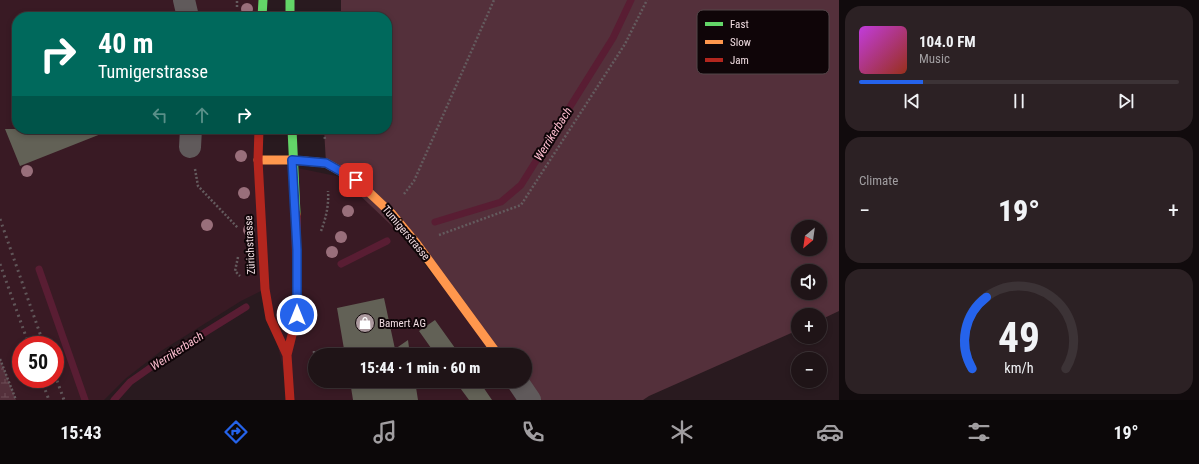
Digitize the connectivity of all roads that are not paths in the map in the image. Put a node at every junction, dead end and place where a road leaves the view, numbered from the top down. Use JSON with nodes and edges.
{"nodes":[{"id":1,"x":184,"y":0,"type":"edge"},
{"id":2,"x":263,"y":0,"type":"edge"},
{"id":3,"x":290,"y":0,"type":"edge"},
{"id":4,"x":187,"y":12,"type":"edge"},
{"id":5,"x":262,"y":12,"type":"edge"},
{"id":6,"x":290,"y":12,"type":"edge"},
{"id":7,"x":259,"y":134,"type":"edge"},
{"id":8,"x":292,"y":134,"type":"edge"},
{"id":9,"x":258,"y":160,"type":"junction"},
{"id":10,"x":292,"y":160,"type":"junction"},
{"id":11,"x":493,"y":348,"type":"edge"},
{"id":12,"x":287,"y":355,"type":"junction"},
{"id":13,"x":522,"y":388,"type":"edge"},
{"id":14,"x":290,"y":400,"type":"edge"},
{"id":15,"x":530,"y":400,"type":"edge"}],
"edges":[{"from":1,"to":4,"type":"street"},
{"from":2,"to":5,"type":"main road"},
{"from":3,"to":6,"type":"main road"},
{"from":7,"to":9,"type":"main road","name":"Zürichstrasse"},
{"from":8,"to":10,"type":"main road","name":"Zürichstrasse"},
{"from":9,"to":10,"type":"main road","name":"Tumigerstrasse"},
{"from":9,"to":12,"type":"main road","name":"Zürichstrasse"},
{"from":10,"to":11,"type":"main road","name":"Tumigerstrasse"},
{"from":10,"to":12,"type":"main road","name":"Zürichstrasse"},
{"from":12,"to":14,"type":"main road","name":"Zürichstrasse"},
{"from":13,"to":15,"type":"street"}]}
